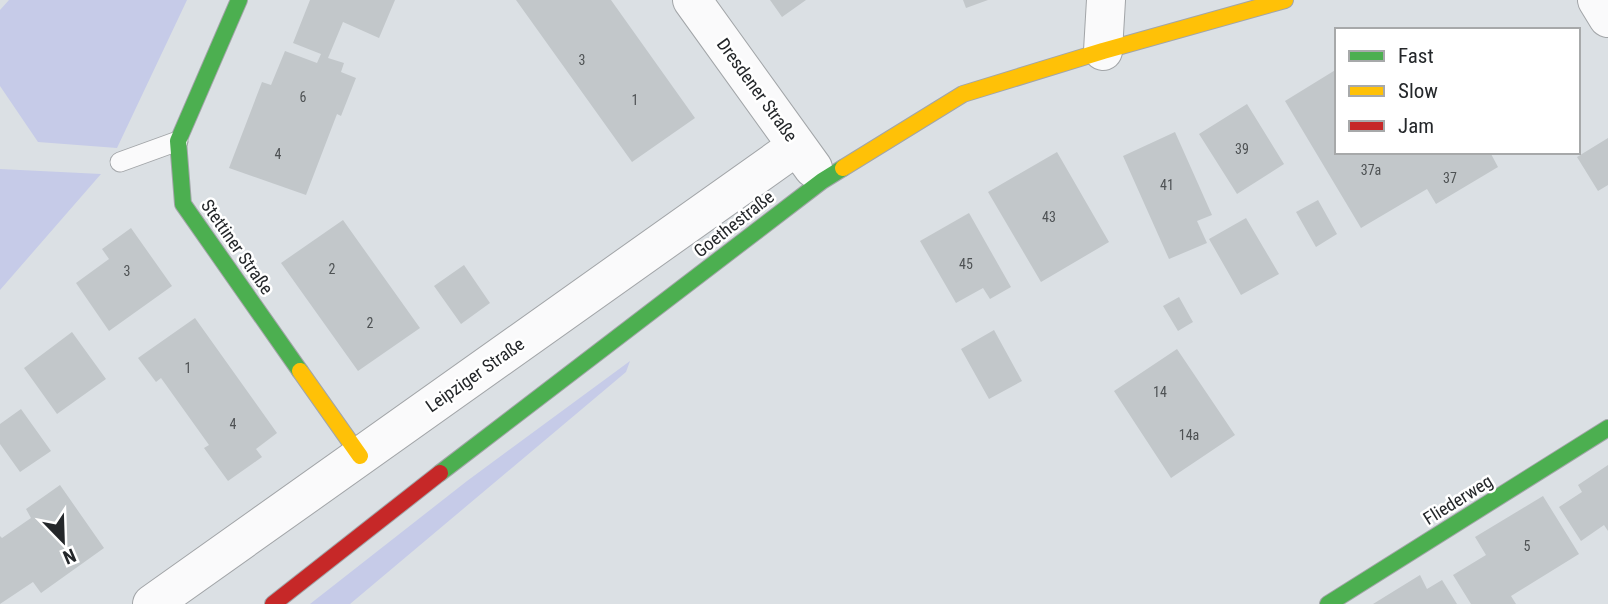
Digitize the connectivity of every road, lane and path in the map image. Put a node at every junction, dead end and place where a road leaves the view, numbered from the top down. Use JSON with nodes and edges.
{"nodes":[{"id":1,"x":239,"y":0,"type":"edge"},
{"id":2,"x":692,"y":0,"type":"edge"},
{"id":3,"x":1106,"y":0,"type":"edge"},
{"id":4,"x":1285,"y":0,"type":"edge"},
{"id":5,"x":1597,"y":0,"type":"edge"},
{"id":6,"x":1608,"y":18,"type":"edge"},
{"id":7,"x":1103,"y":51,"type":"junction"},
{"id":8,"x":178,"y":141,"type":"junction"},
{"id":9,"x":797,"y":146,"type":"junction"},
{"id":10,"x":120,"y":162,"type":"dead end"},
{"id":11,"x":822,"y":181,"type":"junction"},
{"id":12,"x":1608,"y":428,"type":"edge"},
{"id":13,"x":360,"y":456,"type":"junction"},
{"id":14,"x":152,"y":604,"type":"edge"},
{"id":15,"x":273,"y":604,"type":"edge"},
{"id":16,"x":1328,"y":604,"type":"edge"}],
"edges":[{"from":1,"to":8,"type":"street","name":"Stettiner Straße"},
{"from":2,"to":9,"type":"street","name":"Dresdener Straße"},
{"from":3,"to":7,"type":"street"},
{"from":4,"to":7,"type":"street","name":"Goethestraße"},
{"from":5,"to":6,"type":"street"},
{"from":7,"to":11,"type":"street","name":"Goethestraße"},
{"from":8,"to":10,"type":"lane"},
{"from":8,"to":13,"type":"street","name":"Stettiner Straße"},
{"from":9,"to":11,"type":"street","name":"Dresdener Straße"},
{"from":9,"to":13,"type":"street","name":"Leipziger Straße"},
{"from":11,"to":15,"type":"street","name":"Goethestraße"},
{"from":12,"to":16,"type":"street","name":"Fliederweg"},
{"from":13,"to":14,"type":"street","name":"Leipziger Straße"}]}
